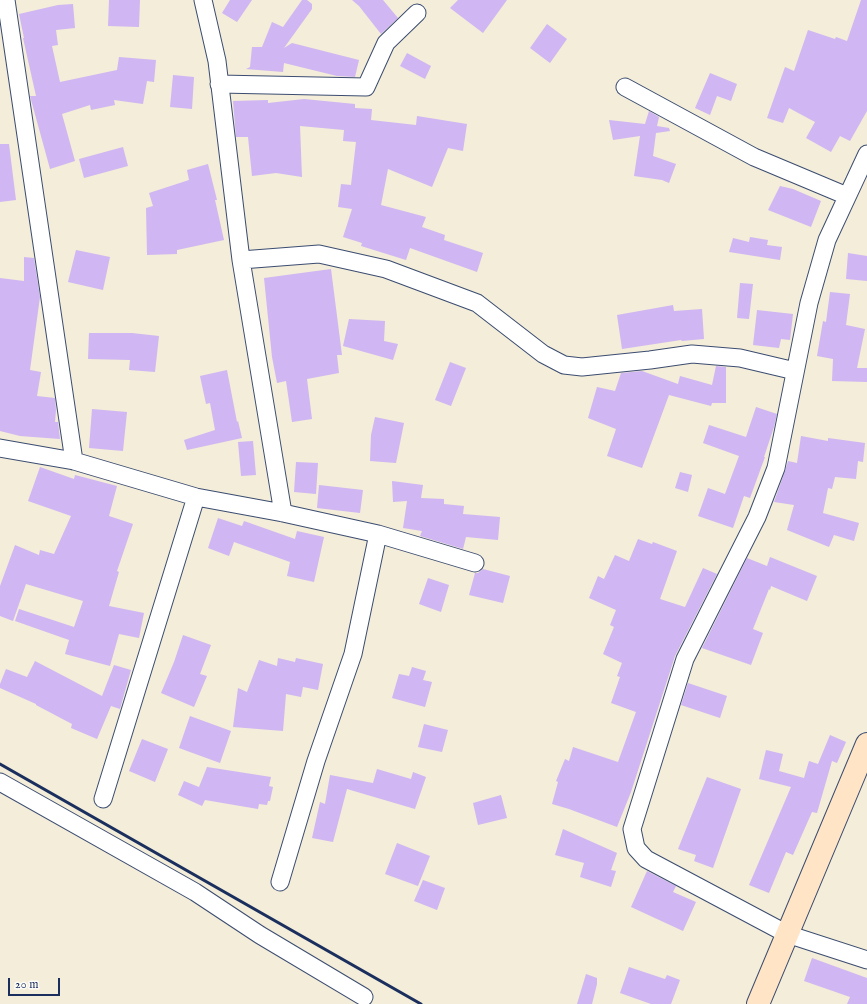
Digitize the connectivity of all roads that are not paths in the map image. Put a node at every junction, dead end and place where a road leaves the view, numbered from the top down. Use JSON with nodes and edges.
{"nodes":[{"id":1,"x":6,"y":0,"type":"edge"},
{"id":2,"x":203,"y":0,"type":"edge"},
{"id":3,"x":417,"y":13,"type":"dead end"},
{"id":4,"x":220,"y":84,"type":"junction"},
{"id":5,"x":625,"y":87,"type":"dead end"},
{"id":6,"x":867,"y":154,"type":"edge"},
{"id":7,"x":848,"y":196,"type":"junction"},
{"id":8,"x":241,"y":260,"type":"junction"},
{"id":9,"x":795,"y":371,"type":"junction"},
{"id":10,"x":0,"y":448,"type":"edge"},
{"id":11,"x":74,"y":461,"type":"junction"},
{"id":12,"x":196,"y":497,"type":"junction"},
{"id":13,"x":282,"y":513,"type":"junction"},
{"id":14,"x":378,"y":534,"type":"junction"},
{"id":15,"x":475,"y":563,"type":"dead end"},
{"id":16,"x":864,"y":757,"type":"edge"},
{"id":17,"x":0,"y":782,"type":"edge"},
{"id":18,"x":103,"y":799,"type":"dead end"},
{"id":19,"x":280,"y":882,"type":"dead end"},
{"id":20,"x":787,"y":934,"type":"junction"},
{"id":21,"x":867,"y":960,"type":"edge"},
{"id":22,"x":364,"y":997,"type":"dead end"},
{"id":23,"x":758,"y":1004,"type":"edge"}],
"edges":[{"from":1,"to":11,"type":"street"},
{"from":2,"to":4,"type":"street"},
{"from":3,"to":4,"type":"street"},
{"from":4,"to":8,"type":"street"},
{"from":5,"to":7,"type":"street"},
{"from":6,"to":7,"type":"street"},
{"from":7,"to":9,"type":"street"},
{"from":8,"to":9,"type":"street"},
{"from":8,"to":13,"type":"street"},
{"from":9,"to":20,"type":"street"},
{"from":10,"to":11,"type":"street"},
{"from":11,"to":12,"type":"street"},
{"from":12,"to":13,"type":"street"},
{"from":12,"to":18,"type":"street"},
{"from":13,"to":14,"type":"street"},
{"from":14,"to":15,"type":"street"},
{"from":14,"to":19,"type":"street"},
{"from":16,"to":20,"type":"street"},
{"from":17,"to":22,"type":"street"},
{"from":20,"to":21,"type":"street"},
{"from":20,"to":23,"type":"street"}]}
